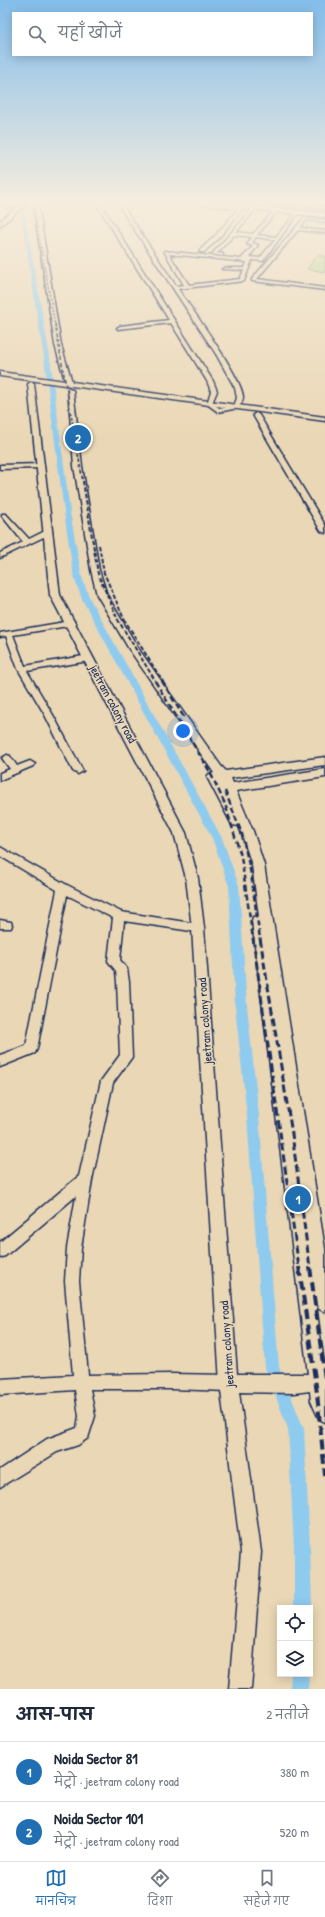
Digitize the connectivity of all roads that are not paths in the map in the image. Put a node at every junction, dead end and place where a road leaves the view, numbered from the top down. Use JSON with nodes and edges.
{"nodes":[{"id":1,"x":48,"y":282,"type":"edge"},
{"id":2,"x":148,"y":282,"type":"edge"},
{"id":3,"x":171,"y":282,"type":"edge"},
{"id":4,"x":184,"y":282,"type":"edge"},
{"id":5,"x":225,"y":282,"type":"edge"},
{"id":6,"x":268,"y":282,"type":"edge"},
{"id":7,"x":187,"y":286,"type":"junction"},
{"id":8,"x":175,"y":288,"type":"junction"},
{"id":9,"x":325,"y":289,"type":"edge"},
{"id":10,"x":173,"y":321,"type":"junction"},
{"id":11,"x":120,"y":328,"type":"dead end"},
{"id":12,"x":0,"y":374,"type":"edge"},
{"id":13,"x":0,"y":380,"type":"edge"},
{"id":14,"x":32,"y":383,"type":"junction"},
{"id":15,"x":68,"y":387,"type":"junction"},
{"id":16,"x":210,"y":403,"type":"junction"},
{"id":17,"x":236,"y":407,"type":"junction"},
{"id":18,"x":218,"y":410,"type":"junction"},
{"id":19,"x":256,"y":416,"type":"junction"},
{"id":20,"x":325,"y":419,"type":"edge"},
{"id":21,"x":325,"y":424,"type":"edge"},
{"id":22,"x":41,"y":466,"type":"junction"},
{"id":23,"x":0,"y":467,"type":"edge"},
{"id":24,"x":4,"y":515,"type":"dead end"},
{"id":25,"x":325,"y":531,"type":"edge"},
{"id":26,"x":48,"y":533,"type":"junction"},
{"id":27,"x":28,"y":543,"type":"junction"},
{"id":28,"x":0,"y":556,"type":"edge"},
{"id":29,"x":71,"y":623,"type":"junction"},
{"id":30,"x":4,"y":634,"type":"edge"},
{"id":31,"x":89,"y":658,"type":"junction"},
{"id":32,"x":22,"y":669,"type":"junction"},
{"id":33,"x":7,"y":758,"type":"dead end"},
{"id":34,"x":325,"y":761,"type":"edge"},
{"id":35,"x":30,"y":764,"type":"dead end"},
{"id":36,"x":16,"y":770,"type":"junction"},
{"id":37,"x":78,"y":771,"type":"dead end"},
{"id":38,"x":325,"y":773,"type":"edge"},
{"id":39,"x":0,"y":776,"type":"edge"},
{"id":40,"x":221,"y":780,"type":"junction"},
{"id":41,"x":0,"y":851,"type":"edge"},
{"id":42,"x":63,"y":888,"type":"junction"},
{"id":43,"x":119,"y":916,"type":"junction"},
{"id":44,"x":198,"y":928,"type":"junction"},
{"id":45,"x":0,"y":1061,"type":"edge"},
{"id":46,"x":85,"y":1180,"type":"junction"},
{"id":47,"x":0,"y":1251,"type":"edge"},
{"id":48,"x":325,"y":1303,"type":"edge"},
{"id":49,"x":81,"y":1381,"type":"junction"},
{"id":50,"x":321,"y":1381,"type":"edge"},
{"id":51,"x":229,"y":1383,"type":"junction"},
{"id":52,"x":0,"y":1387,"type":"edge"},
{"id":53,"x":325,"y":1413,"type":"edge"},
{"id":54,"x":0,"y":1479,"type":"edge"},
{"id":55,"x":240,"y":1689,"type":"edge"}],
"edges":[{"from":1,"to":15,"type":"street"},
{"from":2,"to":10,"type":"street"},
{"from":3,"to":8,"type":"street"},
{"from":4,"to":7,"type":"street"},
{"from":5,"to":7,"type":"street"},
{"from":6,"to":9,"type":"street"},
{"from":7,"to":8,"type":"street"},
{"from":8,"to":17,"type":"street"},
{"from":10,"to":11,"type":"street"},
{"from":10,"to":16,"type":"street"},
{"from":12,"to":14,"type":"street"},
{"from":13,"to":14,"type":"street"},
{"from":14,"to":15,"type":"street"},
{"from":14,"to":22,"type":"street","name":"jeetram colony road"},
{"from":15,"to":16,"type":"street"},
{"from":15,"to":18,"type":"street"},
{"from":15,"to":40,"type":"street"},
{"from":16,"to":17,"type":"street"},
{"from":16,"to":18,"type":"street"},
{"from":17,"to":18,"type":"street"},
{"from":17,"to":20,"type":"street"},
{"from":18,"to":19,"type":"street"},
{"from":19,"to":21,"type":"street"},
{"from":19,"to":25,"type":"street"},
{"from":22,"to":23,"type":"street"},
{"from":22,"to":26,"type":"street","name":"jeetram colony road"},
{"from":24,"to":27,"type":"street"},
{"from":26,"to":27,"type":"street"},
{"from":26,"to":29,"type":"street","name":"jeetram colony road"},
{"from":27,"to":28,"type":"street"},
{"from":29,"to":30,"type":"street"},
{"from":29,"to":31,"type":"street","name":"jeetram colony road"},
{"from":30,"to":32,"type":"street"},
{"from":31,"to":32,"type":"street"},
{"from":31,"to":44,"type":"street","name":"jeetram colony road"},
{"from":32,"to":37,"type":"street"},
{"from":33,"to":36,"type":"street"},
{"from":34,"to":40,"type":"street"},
{"from":35,"to":36,"type":"street"},
{"from":36,"to":39,"type":"street"},
{"from":38,"to":40,"type":"street"},
{"from":40,"to":48,"type":"street"},
{"from":40,"to":50,"type":"street"},
{"from":41,"to":42,"type":"street"},
{"from":42,"to":43,"type":"street"},
{"from":42,"to":45,"type":"street"},
{"from":43,"to":44,"type":"street"},
{"from":43,"to":46,"type":"street"},
{"from":44,"to":51,"type":"street","name":"jeetram colony road"},
{"from":46,"to":47,"type":"street"},
{"from":46,"to":49,"type":"street"},
{"from":49,"to":51,"type":"street"},
{"from":49,"to":52,"type":"street"},
{"from":49,"to":54,"type":"street"},
{"from":50,"to":51,"type":"street"},
{"from":50,"to":53,"type":"street"},
{"from":51,"to":55,"type":"street","name":"jeetram colony road"}]}
